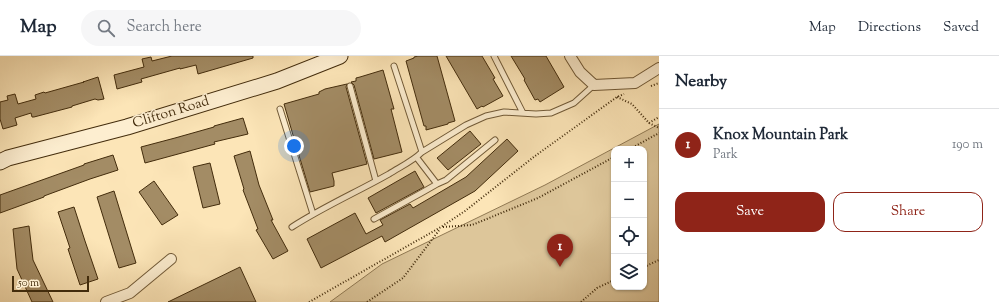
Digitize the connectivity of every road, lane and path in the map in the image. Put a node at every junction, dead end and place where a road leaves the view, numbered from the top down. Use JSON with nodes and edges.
{"nodes":[{"id":1,"x":340,"y":56,"type":"edge"},
{"id":2,"x":494,"y":56,"type":"edge"},
{"id":3,"x":570,"y":56,"type":"edge"},
{"id":4,"x":394,"y":66,"type":"dead end"},
{"id":5,"x":659,"y":68,"type":"edge"},
{"id":6,"x":659,"y":83,"type":"edge"},
{"id":7,"x":594,"y":85,"type":"junction"},
{"id":8,"x":350,"y":86,"type":"dead end"},
{"id":9,"x":645,"y":88,"type":"dead end"},
{"id":10,"x":611,"y":94,"type":"dead end"},
{"id":11,"x":624,"y":94,"type":"dead end"},
{"id":12,"x":617,"y":97,"type":"junction"},
{"id":13,"x":280,"y":109,"type":"dead end"},
{"id":14,"x":523,"y":113,"type":"junction"},
{"id":15,"x":659,"y":117,"type":"edge"},
{"id":16,"x":649,"y":123,"type":"junction"},
{"id":17,"x":659,"y":128,"type":"edge"},
{"id":18,"x":659,"y":133,"type":"edge"},
{"id":19,"x":495,"y":140,"type":"dead end"},
{"id":20,"x":635,"y":146,"type":"edge"},
{"id":21,"x":422,"y":152,"type":"junction"},
{"id":22,"x":417,"y":158,"type":"junction"},
{"id":23,"x":611,"y":159,"type":"edge"},
{"id":24,"x":0,"y":162,"type":"edge"},
{"id":25,"x":376,"y":181,"type":"junction"},
{"id":26,"x":437,"y":184,"type":"junction"},
{"id":27,"x":313,"y":214,"type":"junction"},
{"id":28,"x":374,"y":219,"type":"dead end"},
{"id":29,"x":292,"y":227,"type":"dead end"},
{"id":30,"x":441,"y":227,"type":"junction"},
{"id":31,"x":171,"y":259,"type":"dead end"},
{"id":32,"x":659,"y":260,"type":"edge"},
{"id":33,"x":647,"y":266,"type":"edge"},
{"id":34,"x":611,"y":281,"type":"edge"},
{"id":35,"x":106,"y":302,"type":"edge"},
{"id":36,"x":309,"y":302,"type":"edge"},
{"id":37,"x":367,"y":302,"type":"edge"},
{"id":38,"x":581,"y":302,"type":"edge"}],
"edges":[{"from":1,"to":24,"type":"main road","name":"Clifton Road"},
{"from":2,"to":14,"type":"lane"},
{"from":3,"to":7,"type":"street"},
{"from":4,"to":21,"type":"lane"},
{"from":5,"to":7,"type":"street"},
{"from":6,"to":9,"type":"path"},
{"from":7,"to":14,"type":"lane"},
{"from":8,"to":25,"type":"lane"},
{"from":10,"to":12,"type":"path"},
{"from":11,"to":12,"type":"path"},
{"from":12,"to":16,"type":"path"},
{"from":12,"to":30,"type":"path"},
{"from":13,"to":27,"type":"lane"},
{"from":14,"to":21,"type":"lane"},
{"from":15,"to":16,"type":"path"},
{"from":16,"to":17,"type":"path"},
{"from":18,"to":20,"type":"path"},
{"from":19,"to":26,"type":"lane"},
{"from":21,"to":22,"type":"lane"},
{"from":22,"to":25,"type":"lane"},
{"from":22,"to":26,"type":"lane"},
{"from":23,"to":30,"type":"path"},
{"from":25,"to":27,"type":"lane"},
{"from":26,"to":28,"type":"lane"},
{"from":27,"to":29,"type":"lane"},
{"from":30,"to":36,"type":"path"},
{"from":30,"to":37,"type":"path"},
{"from":31,"to":35,"type":"street"},
{"from":32,"to":33,"type":"path"},
{"from":34,"to":38,"type":"path"}]}
